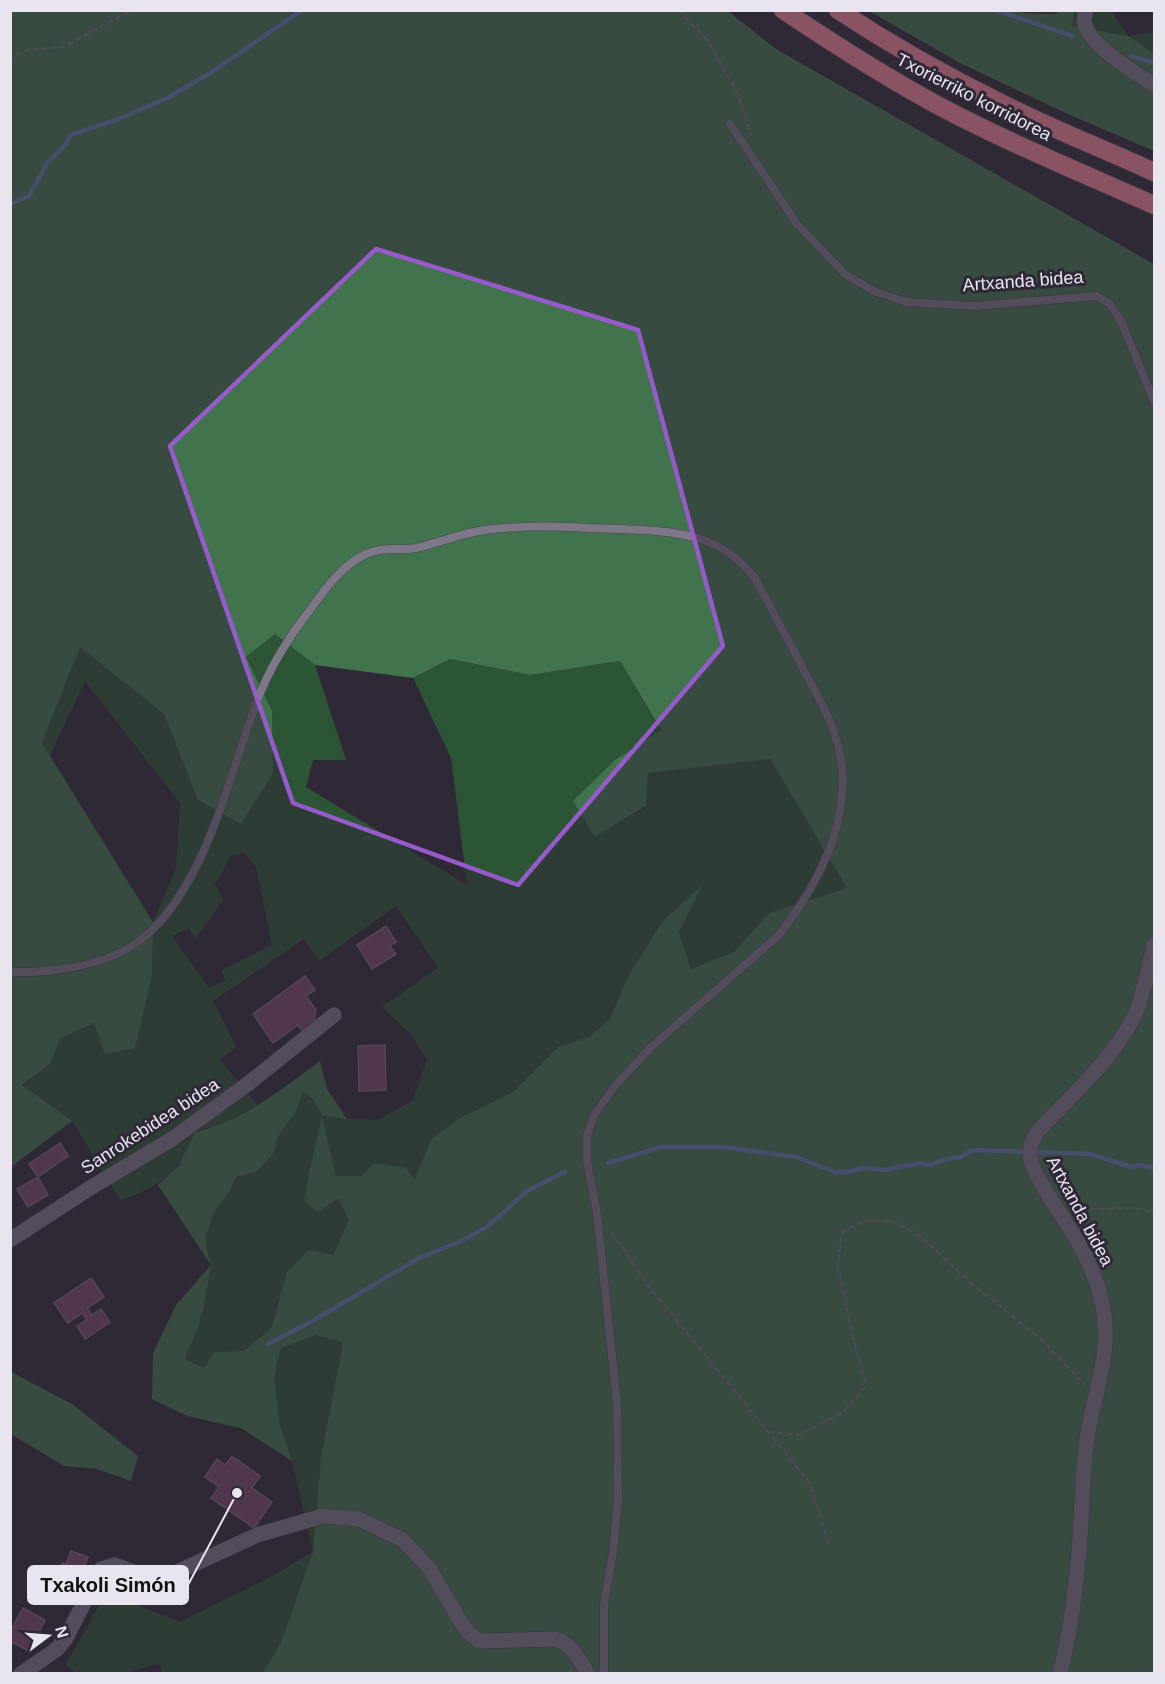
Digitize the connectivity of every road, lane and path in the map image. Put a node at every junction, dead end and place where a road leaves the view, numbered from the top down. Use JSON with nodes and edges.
{"nodes":[{"id":1,"x":131,"y":10,"type":"edge"},
{"id":2,"x":679,"y":10,"type":"edge"},
{"id":3,"x":783,"y":10,"type":"edge"},
{"id":4,"x":838,"y":10,"type":"edge"},
{"id":5,"x":1086,"y":10,"type":"edge"},
{"id":6,"x":10,"y":61,"type":"edge"},
{"id":7,"x":1155,"y":85,"type":"edge"},
{"id":8,"x":730,"y":124,"type":"dead end"},
{"id":9,"x":752,"y":137,"type":"dead end"},
{"id":10,"x":1155,"y":172,"type":"edge"},
{"id":11,"x":1155,"y":205,"type":"edge"},
{"id":12,"x":1155,"y":401,"type":"edge"},
{"id":13,"x":1155,"y":945,"type":"edge"},
{"id":14,"x":10,"y":972,"type":"edge"},
{"id":15,"x":334,"y":1015,"type":"dead end"},
{"id":16,"x":597,"y":1212,"type":"junction"},
{"id":17,"x":1155,"y":1212,"type":"edge"},
{"id":18,"x":10,"y":1240,"type":"edge"},
{"id":19,"x":1079,"y":1244,"type":"junction"},
{"id":20,"x":1097,"y":1398,"type":"junction"},
{"id":21,"x":769,"y":1432,"type":"junction"},
{"id":22,"x":829,"y":1545,"type":"dead end"},
{"id":23,"x":21,"y":1674,"type":"edge"},
{"id":24,"x":588,"y":1674,"type":"edge"},
{"id":25,"x":604,"y":1674,"type":"edge"},
{"id":26,"x":1060,"y":1674,"type":"edge"}],
"edges":[{"from":1,"to":6,"type":"path"},
{"from":2,"to":9,"type":"path"},
{"from":3,"to":11,"type":"highway","name":"Txorierriko korridorea"},
{"from":4,"to":10,"type":"highway","name":"Txorierriko korridorea"},
{"from":5,"to":7,"type":"street"},
{"from":8,"to":12,"type":"lane","name":"Artxanda bidea"},
{"from":13,"to":19,"type":"street","name":"Artxanda bidea"},
{"from":14,"to":16,"type":"lane"},
{"from":15,"to":18,"type":"street","name":"Sanrokebidea bidea"},
{"from":16,"to":21,"type":"path"},
{"from":16,"to":25,"type":"lane"},
{"from":17,"to":19,"type":"path"},
{"from":19,"to":20,"type":"street","name":"Artxanda bidea"},
{"from":20,"to":21,"type":"path"},
{"from":20,"to":26,"type":"street","name":"Artxanda bidea"},
{"from":21,"to":22,"type":"path"},
{"from":23,"to":24,"type":"street"}]}
